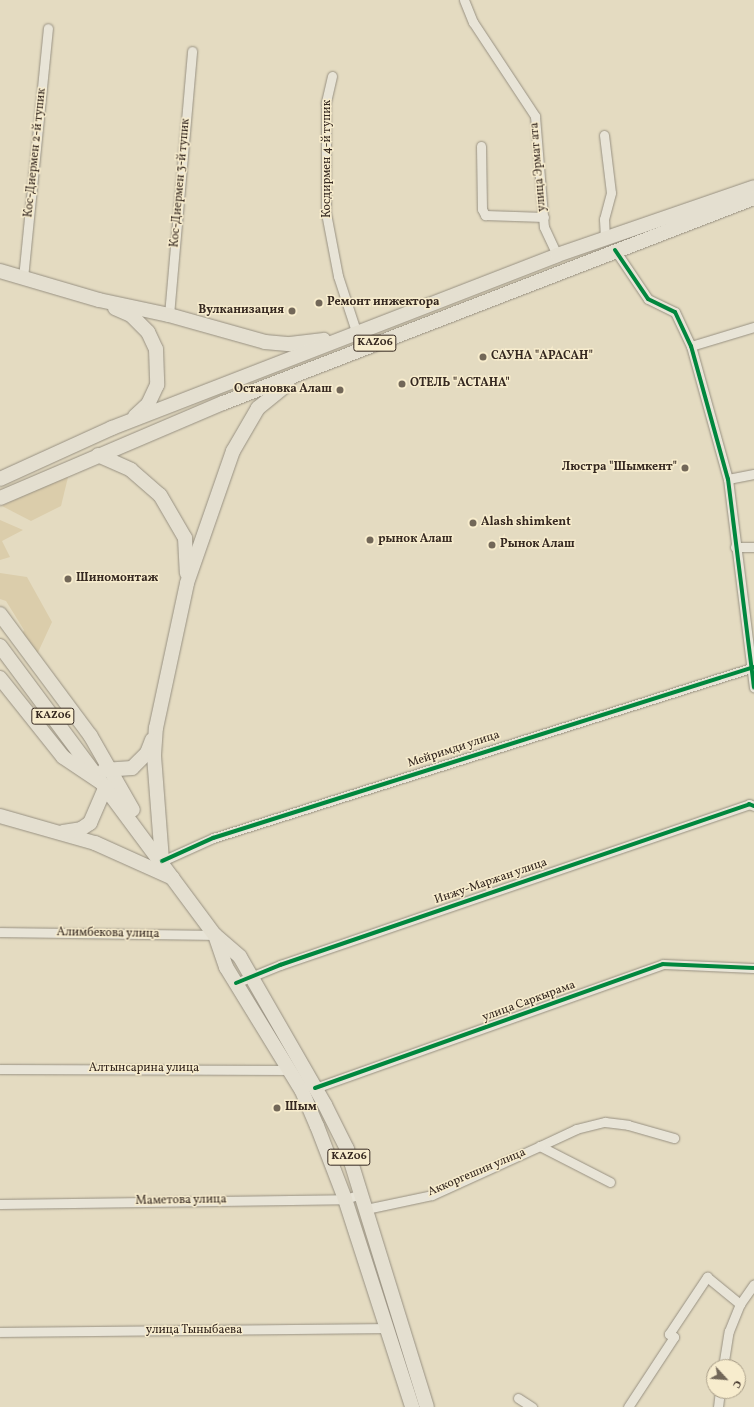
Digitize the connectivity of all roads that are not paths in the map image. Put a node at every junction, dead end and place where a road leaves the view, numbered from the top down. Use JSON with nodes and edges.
{"nodes":[{"id":1,"x":464,"y":0,"type":"edge"},
{"id":2,"x":48,"y":28,"type":"dead end"},
{"id":3,"x":192,"y":51,"type":"dead end"},
{"id":4,"x":332,"y":76,"type":"dead end"},
{"id":5,"x":604,"y":135,"type":"dead end"},
{"id":6,"x":481,"y":146,"type":"dead end"},
{"id":7,"x":754,"y":187,"type":"edge"},
{"id":8,"x":754,"y":198,"type":"edge"},
{"id":9,"x":544,"y":217,"type":"junction"},
{"id":10,"x":605,"y":238,"type":"junction"},
{"id":11,"x":615,"y":250,"type":"junction"},
{"id":12,"x":557,"y":256,"type":"junction"},
{"id":13,"x":0,"y":271,"type":"edge"},
{"id":14,"x":23,"y":278,"type":"junction"},
{"id":15,"x":99,"y":300,"type":"junction"},
{"id":16,"x":169,"y":315,"type":"junction"},
{"id":17,"x":754,"y":327,"type":"edge"},
{"id":18,"x":357,"y":334,"type":"junction"},
{"id":19,"x":342,"y":339,"type":"junction"},
{"id":20,"x":691,"y":346,"type":"junction"},
{"id":21,"x":335,"y":359,"type":"junction"},
{"id":22,"x":130,"y":421,"type":"junction"},
{"id":23,"x":98,"y":455,"type":"junction"},
{"id":24,"x":754,"y":474,"type":"edge"},
{"id":25,"x":0,"y":479,"type":"edge"},
{"id":26,"x":728,"y":479,"type":"junction"},
{"id":27,"x":0,"y":498,"type":"edge"},
{"id":28,"x":735,"y":547,"type":"junction"},
{"id":29,"x":754,"y":547,"type":"edge"},
{"id":30,"x":187,"y":583,"type":"junction"},
{"id":31,"x":0,"y":614,"type":"edge"},
{"id":32,"x":0,"y":646,"type":"edge"},
{"id":33,"x":752,"y":667,"type":"edge"},
{"id":34,"x":0,"y":678,"type":"edge"},
{"id":35,"x":754,"y":687,"type":"edge"},
{"id":36,"x":156,"y":728,"type":"junction"},
{"id":37,"x":94,"y":770,"type":"junction"},
{"id":38,"x":113,"y":771,"type":"junction"},
{"id":39,"x":106,"y":786,"type":"junction"},
{"id":40,"x":754,"y":806,"type":"edge"},
{"id":41,"x":0,"y":816,"type":"edge"},
{"id":42,"x":60,"y":832,"type":"junction"},
{"id":43,"x":146,"y":838,"type":"junction"},
{"id":44,"x":162,"y":860,"type":"junction"},
{"id":45,"x":174,"y":878,"type":"junction"},
{"id":46,"x":0,"y":932,"type":"edge"},
{"id":47,"x":215,"y":935,"type":"junction"},
{"id":48,"x":754,"y":968,"type":"edge"},
{"id":49,"x":251,"y":975,"type":"junction"},
{"id":50,"x":236,"y":983,"type":"junction"},
{"id":51,"x":0,"y":1069,"type":"edge"},
{"id":52,"x":289,"y":1070,"type":"junction"},
{"id":53,"x":315,"y":1088,"type":"junction"},
{"id":54,"x":674,"y":1138,"type":"dead end"},
{"id":55,"x":540,"y":1146,"type":"junction"},
{"id":56,"x":610,"y":1182,"type":"dead end"},
{"id":57,"x":361,"y":1194,"type":"junction"},
{"id":58,"x":345,"y":1199,"type":"junction"},
{"id":59,"x":0,"y":1204,"type":"edge"},
{"id":60,"x":366,"y":1209,"type":"junction"},
{"id":61,"x":754,"y":1284,"type":"edge"},
{"id":62,"x":740,"y":1304,"type":"junction"},
{"id":63,"x":388,"y":1328,"type":"junction"},
{"id":64,"x":0,"y":1332,"type":"edge"},
{"id":65,"x":725,"y":1359,"type":"edge"},
{"id":66,"x":518,"y":1398,"type":"dead end"},
{"id":67,"x":412,"y":1407,"type":"edge"},
{"id":68,"x":427,"y":1407,"type":"edge"},
{"id":69,"x":532,"y":1407,"type":"edge"},
{"id":70,"x":628,"y":1407,"type":"edge"}],
"edges":[{"from":1,"to":9,"type":"street","name":"улица Эрмат ата"},
{"from":2,"to":14,"type":"street","name":"Кос-Диермен 2-й тупик"},
{"from":3,"to":16,"type":"street","name":"Кос-Диермен 3-й тупик"},
{"from":4,"to":18,"type":"street","name":"Косдирмен 4-й тупик"},
{"from":5,"to":10,"type":"street"},
{"from":6,"to":9,"type":"street"},
{"from":7,"to":10,"type":"highway","number":"KАZ06"},
{"from":8,"to":11,"type":"highway","number":"KАZ06"},
{"from":9,"to":12,"type":"street","name":"улица Эрмат ата"},
{"from":10,"to":12,"type":"highway","number":"KАZ06"},
{"from":11,"to":20,"type":"street"},
{"from":11,"to":21,"type":"highway","number":"KАZ06"},
{"from":12,"to":18,"type":"highway","number":"KАZ06"},
{"from":13,"to":14,"type":"highway"},
{"from":14,"to":15,"type":"highway"},
{"from":15,"to":16,"type":"highway"},
{"from":15,"to":22,"type":"highway"},
{"from":16,"to":19,"type":"highway"},
{"from":17,"to":20,"type":"street"},
{"from":18,"to":19,"type":"highway","number":"KАZ06"},
{"from":19,"to":22,"type":"highway","number":"KАZ06"},
{"from":20,"to":26,"type":"street"},
{"from":21,"to":23,"type":"highway","number":"KАZ06"},
{"from":21,"to":30,"type":"highway","number":"KАZ06"},
{"from":22,"to":25,"type":"highway","number":"KАZ06"},
{"from":23,"to":27,"type":"highway","number":"KАZ06"},
{"from":23,"to":30,"type":"highway"},
{"from":24,"to":26,"type":"street"},
{"from":26,"to":28,"type":"street"},
{"from":28,"to":29,"type":"street"},
{"from":28,"to":33,"type":"street"},
{"from":30,"to":36,"type":"highway","number":"KАZ06"},
{"from":31,"to":38,"type":"highway"},
{"from":32,"to":37,"type":"highway","number":"KАZ06"},
{"from":33,"to":35,"type":"street"},
{"from":33,"to":44,"type":"street","name":"Мейримди улица"},
{"from":34,"to":39,"type":"highway"},
{"from":36,"to":38,"type":"highway"},
{"from":36,"to":44,"type":"highway","number":"KАZ06"},
{"from":37,"to":38,"type":"highway"},
{"from":37,"to":39,"type":"highway","number":"KАZ06"},
{"from":38,"to":43,"type":"highway"},
{"from":39,"to":42,"type":"highway"},
{"from":39,"to":43,"type":"highway","number":"KАZ06"},
{"from":40,"to":49,"type":"street","name":"Инжу-Маржан улица"},
{"from":41,"to":42,"type":"highway"},
{"from":42,"to":45,"type":"highway"},
{"from":43,"to":44,"type":"highway","number":"KАZ06"},
{"from":44,"to":45,"type":"highway","number":"KАZ06"},
{"from":45,"to":47,"type":"highway","number":"KАZ06"},
{"from":46,"to":47,"type":"street","name":"Алимбекова улица"},
{"from":47,"to":49,"type":"highway","number":"KАZ06"},
{"from":47,"to":50,"type":"highway","number":"KАZ06"},
{"from":48,"to":53,"type":"street","name":"улица Саркырама"},
{"from":49,"to":50,"type":"street","name":"Инжу-Маржан улица"},
{"from":49,"to":53,"type":"highway","number":"KАZ06"},
{"from":50,"to":52,"type":"highway","number":"KАZ06"},
{"from":51,"to":52,"type":"street","name":"Алтынсарина улица"},
{"from":52,"to":58,"type":"highway","number":"KАZ06"},
{"from":53,"to":57,"type":"highway","number":"KАZ06"},
{"from":54,"to":55,"type":"street","name":"Аккоргешин улица"},
{"from":55,"to":56,"type":"street"},
{"from":55,"to":60,"type":"street","name":"Аккоргешин улица"},
{"from":57,"to":58,"type":"street","name":"Маметова улица"},
{"from":57,"to":60,"type":"highway","number":"KАZ06"},
{"from":58,"to":59,"type":"street","name":"Маметова улица"},
{"from":58,"to":63,"type":"highway","number":"KАZ06"},
{"from":60,"to":68,"type":"highway","number":"KАZ06"},
{"from":61,"to":62,"type":"street"},
{"from":62,"to":65,"type":"street"},
{"from":62,"to":70,"type":"street"},
{"from":63,"to":64,"type":"street","name":"улица Тыныбаева"},
{"from":63,"to":67,"type":"highway","number":"KАZ06"},
{"from":66,"to":69,"type":"street"}]}
